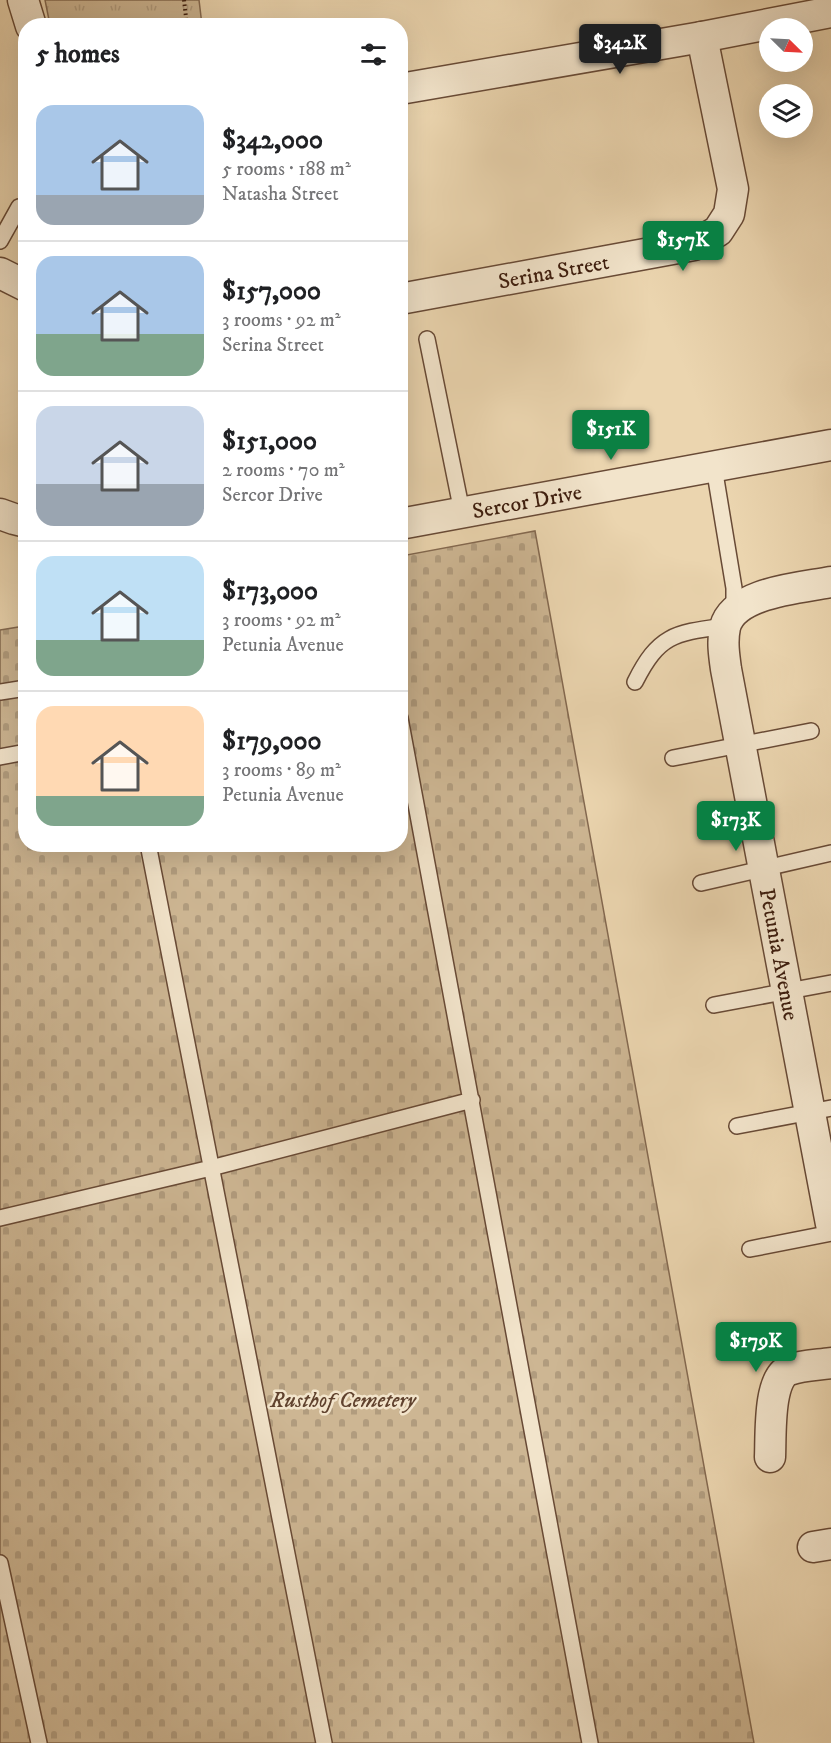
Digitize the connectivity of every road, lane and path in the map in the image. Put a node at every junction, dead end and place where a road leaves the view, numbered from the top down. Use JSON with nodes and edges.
{"nodes":[{"id":1,"x":23,"y":0,"type":"edge"},
{"id":2,"x":184,"y":0,"type":"edge"},
{"id":3,"x":831,"y":12,"type":"edge"},
{"id":4,"x":29,"y":18,"type":"edge"},
{"id":5,"x":186,"y":18,"type":"edge"},
{"id":6,"x":702,"y":37,"type":"junction"},
{"id":7,"x":408,"y":88,"type":"edge"},
{"id":8,"x":18,"y":209,"type":"edge"},
{"id":9,"x":0,"y":241,"type":"edge"},
{"id":10,"x":0,"y":273,"type":"edge"},
{"id":11,"x":18,"y":282,"type":"edge"},
{"id":12,"x":408,"y":298,"type":"edge"},
{"id":13,"x":427,"y":339,"type":"dead end"},
{"id":14,"x":831,"y":445,"type":"edge"},
{"id":15,"x":714,"y":467,"type":"junction"},
{"id":16,"x":462,"y":513,"type":"junction"},
{"id":17,"x":0,"y":514,"type":"edge"},
{"id":18,"x":18,"y":520,"type":"edge"},
{"id":19,"x":408,"y":523,"type":"edge"},
{"id":20,"x":831,"y":582,"type":"edge"},
{"id":21,"x":730,"y":618,"type":"junction"},
{"id":22,"x":635,"y":682,"type":"dead end"},
{"id":23,"x":18,"y":689,"type":"edge"},
{"id":24,"x":0,"y":692,"type":"edge"},
{"id":25,"x":811,"y":731,"type":"dead end"},
{"id":26,"x":740,"y":745,"type":"junction"},
{"id":27,"x":18,"y":754,"type":"edge"},
{"id":28,"x":0,"y":757,"type":"edge"},
{"id":29,"x":673,"y":758,"type":"dead end"},
{"id":30,"x":408,"y":760,"type":"edge"},
{"id":31,"x":150,"y":852,"type":"edge"},
{"id":32,"x":831,"y":853,"type":"edge"},
{"id":33,"x":764,"y":868,"type":"junction"},
{"id":34,"x":701,"y":883,"type":"dead end"},
{"id":35,"x":831,"y":982,"type":"edge"},
{"id":36,"x":787,"y":991,"type":"junction"},
{"id":37,"x":714,"y":1005,"type":"dead end"},
{"id":38,"x":472,"y":1100,"type":"junction"},
{"id":39,"x":820,"y":1110,"type":"edge"},
{"id":40,"x":737,"y":1126,"type":"dead end"},
{"id":41,"x":211,"y":1168,"type":"junction"},
{"id":42,"x":0,"y":1218,"type":"edge"},
{"id":43,"x":831,"y":1224,"type":"edge"},
{"id":44,"x":831,"y":1233,"type":"edge"},
{"id":45,"x":750,"y":1249,"type":"dead end"},
{"id":46,"x":831,"y":1363,"type":"edge"},
{"id":47,"x":770,"y":1457,"type":"dead end"},
{"id":48,"x":0,"y":1563,"type":"edge"},
{"id":49,"x":39,"y":1743,"type":"edge"},
{"id":50,"x":324,"y":1743,"type":"edge"},
{"id":51,"x":590,"y":1743,"type":"edge"}],
"edges":[{"from":1,"to":4,"type":"street"},
{"from":2,"to":5,"type":"path"},
{"from":3,"to":6,"type":"street"},
{"from":6,"to":7,"type":"street"},
{"from":6,"to":12,"type":"street","name":"Serina Street"},
{"from":8,"to":9,"type":"lane"},
{"from":10,"to":11,"type":"street"},
{"from":13,"to":16,"type":"lane"},
{"from":14,"to":15,"type":"street","name":"Sercor Drive"},
{"from":15,"to":16,"type":"street","name":"Sercor Drive"},
{"from":15,"to":21,"type":"lane"},
{"from":16,"to":19,"type":"street","name":"Sercor Drive"},
{"from":17,"to":18,"type":"street"},
{"from":20,"to":21,"type":"street"},
{"from":21,"to":22,"type":"lane"},
{"from":21,"to":26,"type":"street","name":"Petunia Avenue"},
{"from":23,"to":24,"type":"lane"},
{"from":25,"to":26,"type":"lane"},
{"from":26,"to":29,"type":"lane"},
{"from":26,"to":33,"type":"street","name":"Petunia Avenue"},
{"from":27,"to":28,"type":"lane"},
{"from":30,"to":38,"type":"lane"},
{"from":31,"to":41,"type":"lane"},
{"from":32,"to":33,"type":"lane"},
{"from":33,"to":34,"type":"lane"},
{"from":33,"to":36,"type":"street","name":"Petunia Avenue"},
{"from":35,"to":36,"type":"lane"},
{"from":36,"to":37,"type":"lane"},
{"from":36,"to":39,"type":"street","name":"Petunia Avenue"},
{"from":38,"to":41,"type":"lane"},
{"from":38,"to":51,"type":"lane"},
{"from":39,"to":40,"type":"lane"},
{"from":39,"to":43,"type":"street","name":"Petunia Avenue"},
{"from":41,"to":42,"type":"lane"},
{"from":41,"to":50,"type":"lane"},
{"from":44,"to":45,"type":"lane"},
{"from":46,"to":47,"type":"street"},
{"from":48,"to":49,"type":"lane"}]}
